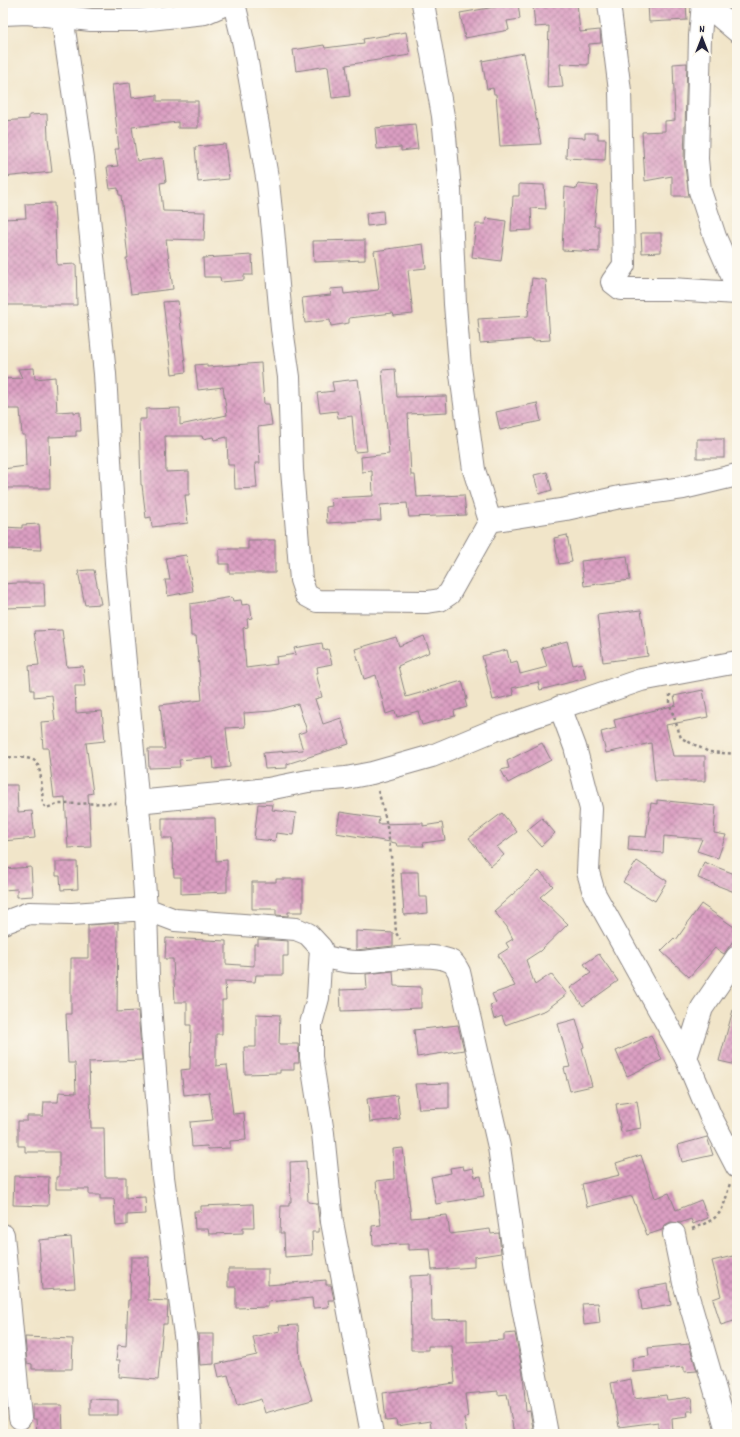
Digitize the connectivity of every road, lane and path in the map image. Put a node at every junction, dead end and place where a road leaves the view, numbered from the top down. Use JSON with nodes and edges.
{"nodes":[{"id":1,"x":228,"y":3,"type":"edge"},
{"id":2,"x":234,"y":3,"type":"edge"},
{"id":3,"x":423,"y":3,"type":"edge"},
{"id":4,"x":609,"y":3,"type":"edge"},
{"id":5,"x":704,"y":3,"type":"edge"},
{"id":6,"x":3,"y":14,"type":"edge"},
{"id":7,"x":62,"y":16,"type":"junction"},
{"id":8,"x":737,"y":31,"type":"edge"},
{"id":9,"x":737,"y":287,"type":"edge"},
{"id":10,"x":737,"y":293,"type":"edge"},
{"id":11,"x":737,"y":474,"type":"edge"},
{"id":12,"x":490,"y":521,"type":"junction"},
{"id":13,"x":737,"y":662,"type":"edge"},
{"id":14,"x":665,"y":674,"type":"junction"},
{"id":15,"x":560,"y":707,"type":"junction"},
{"id":16,"x":737,"y":754,"type":"edge"},
{"id":17,"x":3,"y":757,"type":"edge"},
{"id":18,"x":372,"y":773,"type":"junction"},
{"id":19,"x":137,"y":802,"type":"junction"},
{"id":20,"x":146,"y":909,"type":"junction"},
{"id":21,"x":3,"y":923,"type":"edge"},
{"id":22,"x":321,"y":956,"type":"junction"},
{"id":23,"x":413,"y":957,"type":"junction"},
{"id":24,"x":737,"y":957,"type":"edge"},
{"id":25,"x":686,"y":1058,"type":"junction"},
{"id":26,"x":736,"y":1165,"type":"edge"},
{"id":27,"x":674,"y":1234,"type":"joint"},
{"id":28,"x":3,"y":1235,"type":"edge"},
{"id":29,"x":20,"y":1418,"type":"dead end"},
{"id":30,"x":191,"y":1434,"type":"edge"},
{"id":31,"x":372,"y":1434,"type":"edge"},
{"id":32,"x":547,"y":1434,"type":"edge"},
{"id":33,"x":728,"y":1434,"type":"edge"}],
"edges":[{"from":1,"to":7,"type":"street"},
{"from":2,"to":12,"type":"street"},
{"from":3,"to":12,"type":"street"},
{"from":4,"to":10,"type":"street"},
{"from":5,"to":8,"type":"street"},
{"from":5,"to":9,"type":"street"},
{"from":6,"to":7,"type":"street"},
{"from":7,"to":19,"type":"street"},
{"from":11,"to":12,"type":"street"},
{"from":13,"to":14,"type":"street"},
{"from":14,"to":15,"type":"street"},
{"from":14,"to":16,"type":"path"},
{"from":15,"to":18,"type":"street"},
{"from":15,"to":25,"type":"street"},
{"from":17,"to":19,"type":"path"},
{"from":18,"to":19,"type":"street"},
{"from":18,"to":23,"type":"path"},
{"from":19,"to":20,"type":"street"},
{"from":20,"to":21,"type":"street"},
{"from":20,"to":22,"type":"street"},
{"from":20,"to":30,"type":"street"},
{"from":22,"to":23,"type":"street"},
{"from":22,"to":31,"type":"street"},
{"from":23,"to":32,"type":"street"},
{"from":24,"to":25,"type":"street"},
{"from":25,"to":26,"type":"street"},
{"from":26,"to":27,"type":"path"},
{"from":27,"to":33,"type":"street"},
{"from":28,"to":29,"type":"street"}]}
